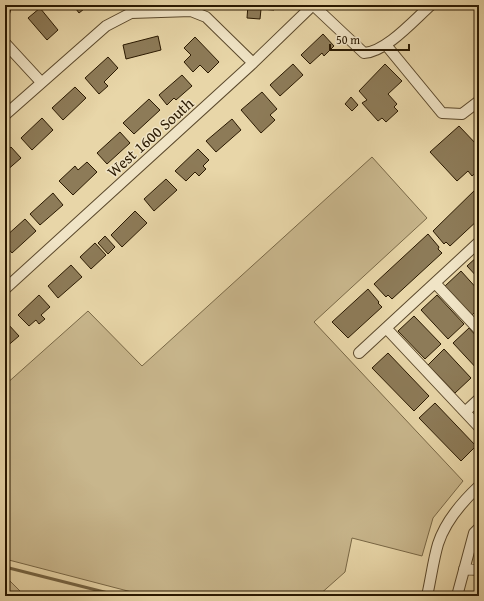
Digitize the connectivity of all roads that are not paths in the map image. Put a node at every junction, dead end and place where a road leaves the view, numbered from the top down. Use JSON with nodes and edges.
{"nodes":[{"id":1,"x":313,"y":5,"type":"edge"},
{"id":2,"x":430,"y":5,"type":"edge"},
{"id":3,"x":5,"y":43,"type":"edge"},
{"id":4,"x":386,"y":45,"type":"junction"},
{"id":5,"x":253,"y":63,"type":"junction"},
{"id":6,"x":41,"y":82,"type":"junction"},
{"id":7,"x":479,"y":101,"type":"edge"},
{"id":8,"x":5,"y":115,"type":"edge"},
{"id":9,"x":479,"y":242,"type":"edge"},
{"id":10,"x":435,"y":283,"type":"junction"},
{"id":11,"x":5,"y":288,"type":"edge"},
{"id":12,"x":386,"y":328,"type":"junction"},
{"id":13,"x":479,"y":330,"type":"edge"},
{"id":14,"x":359,"y":353,"type":"dead end"},
{"id":15,"x":479,"y":399,"type":"edge"},
{"id":16,"x":465,"y":412,"type":"junction"},
{"id":17,"x":479,"y":427,"type":"edge"},
{"id":18,"x":479,"y":486,"type":"edge"},
{"id":19,"x":479,"y":528,"type":"edge"},
{"id":20,"x":464,"y":569,"type":"junction"},
{"id":21,"x":479,"y":570,"type":"edge"},
{"id":22,"x":427,"y":596,"type":"edge"},
{"id":23,"x":457,"y":596,"type":"edge"}],
"edges":[{"from":1,"to":4,"type":"street"},
{"from":1,"to":5,"type":"street","name":"West 1600 South"},
{"from":2,"to":4,"type":"street"},
{"from":3,"to":6,"type":"street"},
{"from":4,"to":7,"type":"street"},
{"from":5,"to":6,"type":"street"},
{"from":5,"to":11,"type":"street","name":"West 1600 South"},
{"from":6,"to":8,"type":"street"},
{"from":9,"to":10,"type":"street"},
{"from":10,"to":12,"type":"street"},
{"from":10,"to":13,"type":"street"},
{"from":12,"to":14,"type":"street"},
{"from":12,"to":16,"type":"street"},
{"from":15,"to":16,"type":"street"},
{"from":16,"to":17,"type":"street"},
{"from":18,"to":22,"type":"street"},
{"from":19,"to":20,"type":"street"},
{"from":20,"to":21,"type":"street"},
{"from":20,"to":23,"type":"street"}]}
